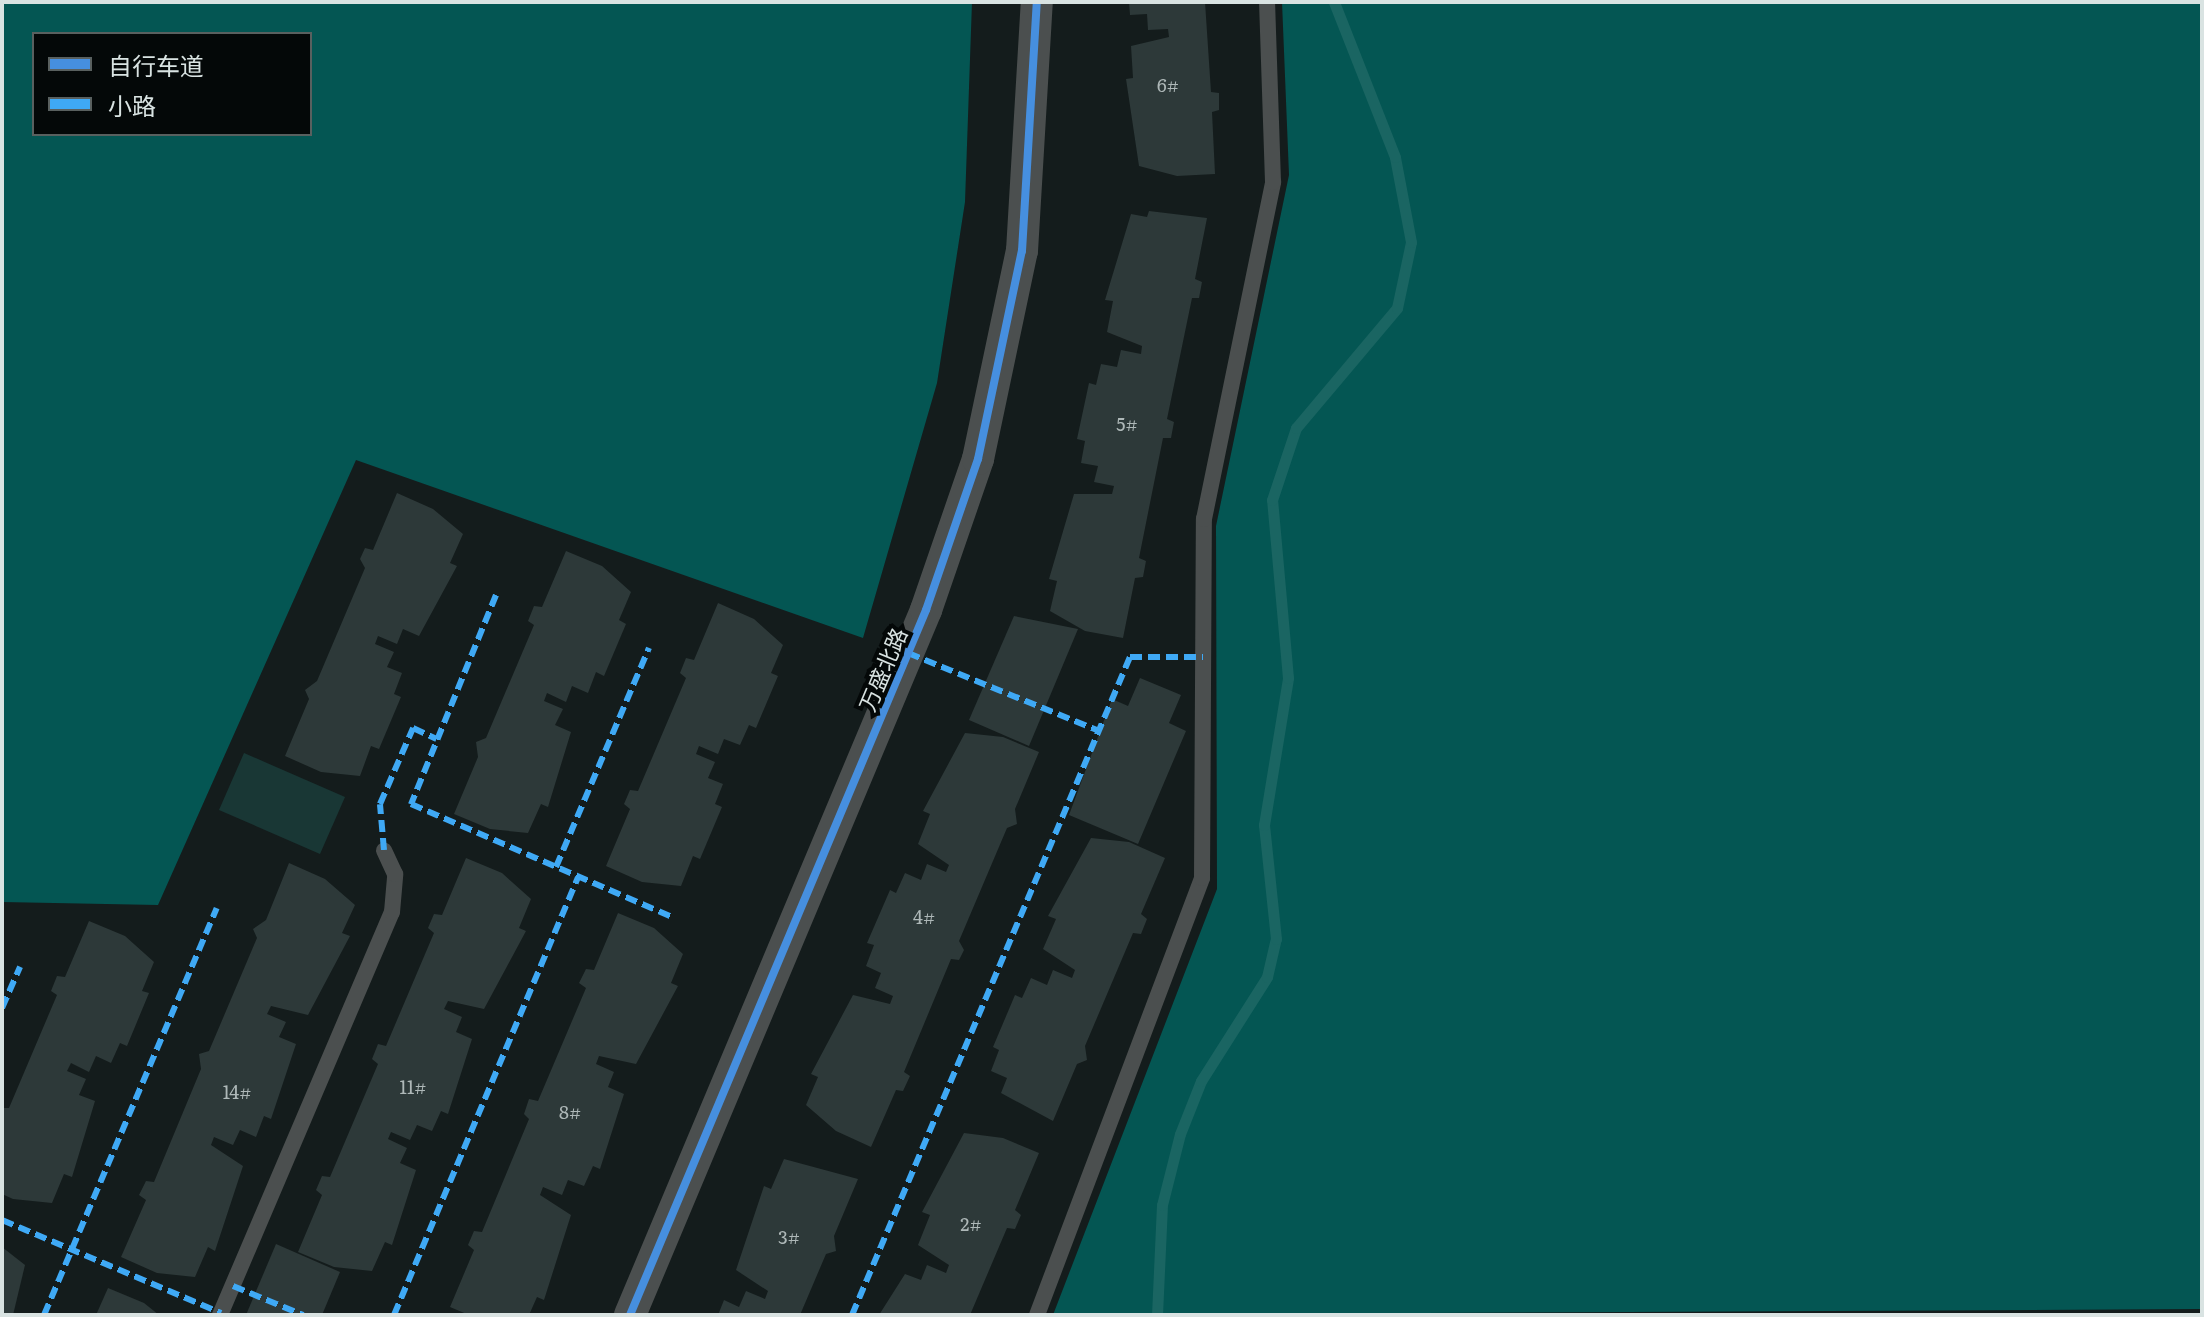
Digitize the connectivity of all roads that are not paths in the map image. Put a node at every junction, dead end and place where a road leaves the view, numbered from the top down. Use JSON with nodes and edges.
{"nodes":[{"id":1,"x":1037,"y":2,"type":"edge"},
{"id":2,"x":1267,"y":2,"type":"edge"},
{"id":3,"x":384,"y":850,"type":"dead end"},
{"id":4,"x":220,"y":1315,"type":"edge"},
{"id":5,"x":630,"y":1315,"type":"edge"},
{"id":6,"x":1037,"y":1315,"type":"edge"}],
"edges":[{"from":1,"to":5,"type":"street","name":"万盛北路"},
{"from":2,"to":6,"type":"lane"},
{"from":3,"to":4,"type":"lane"}]}
